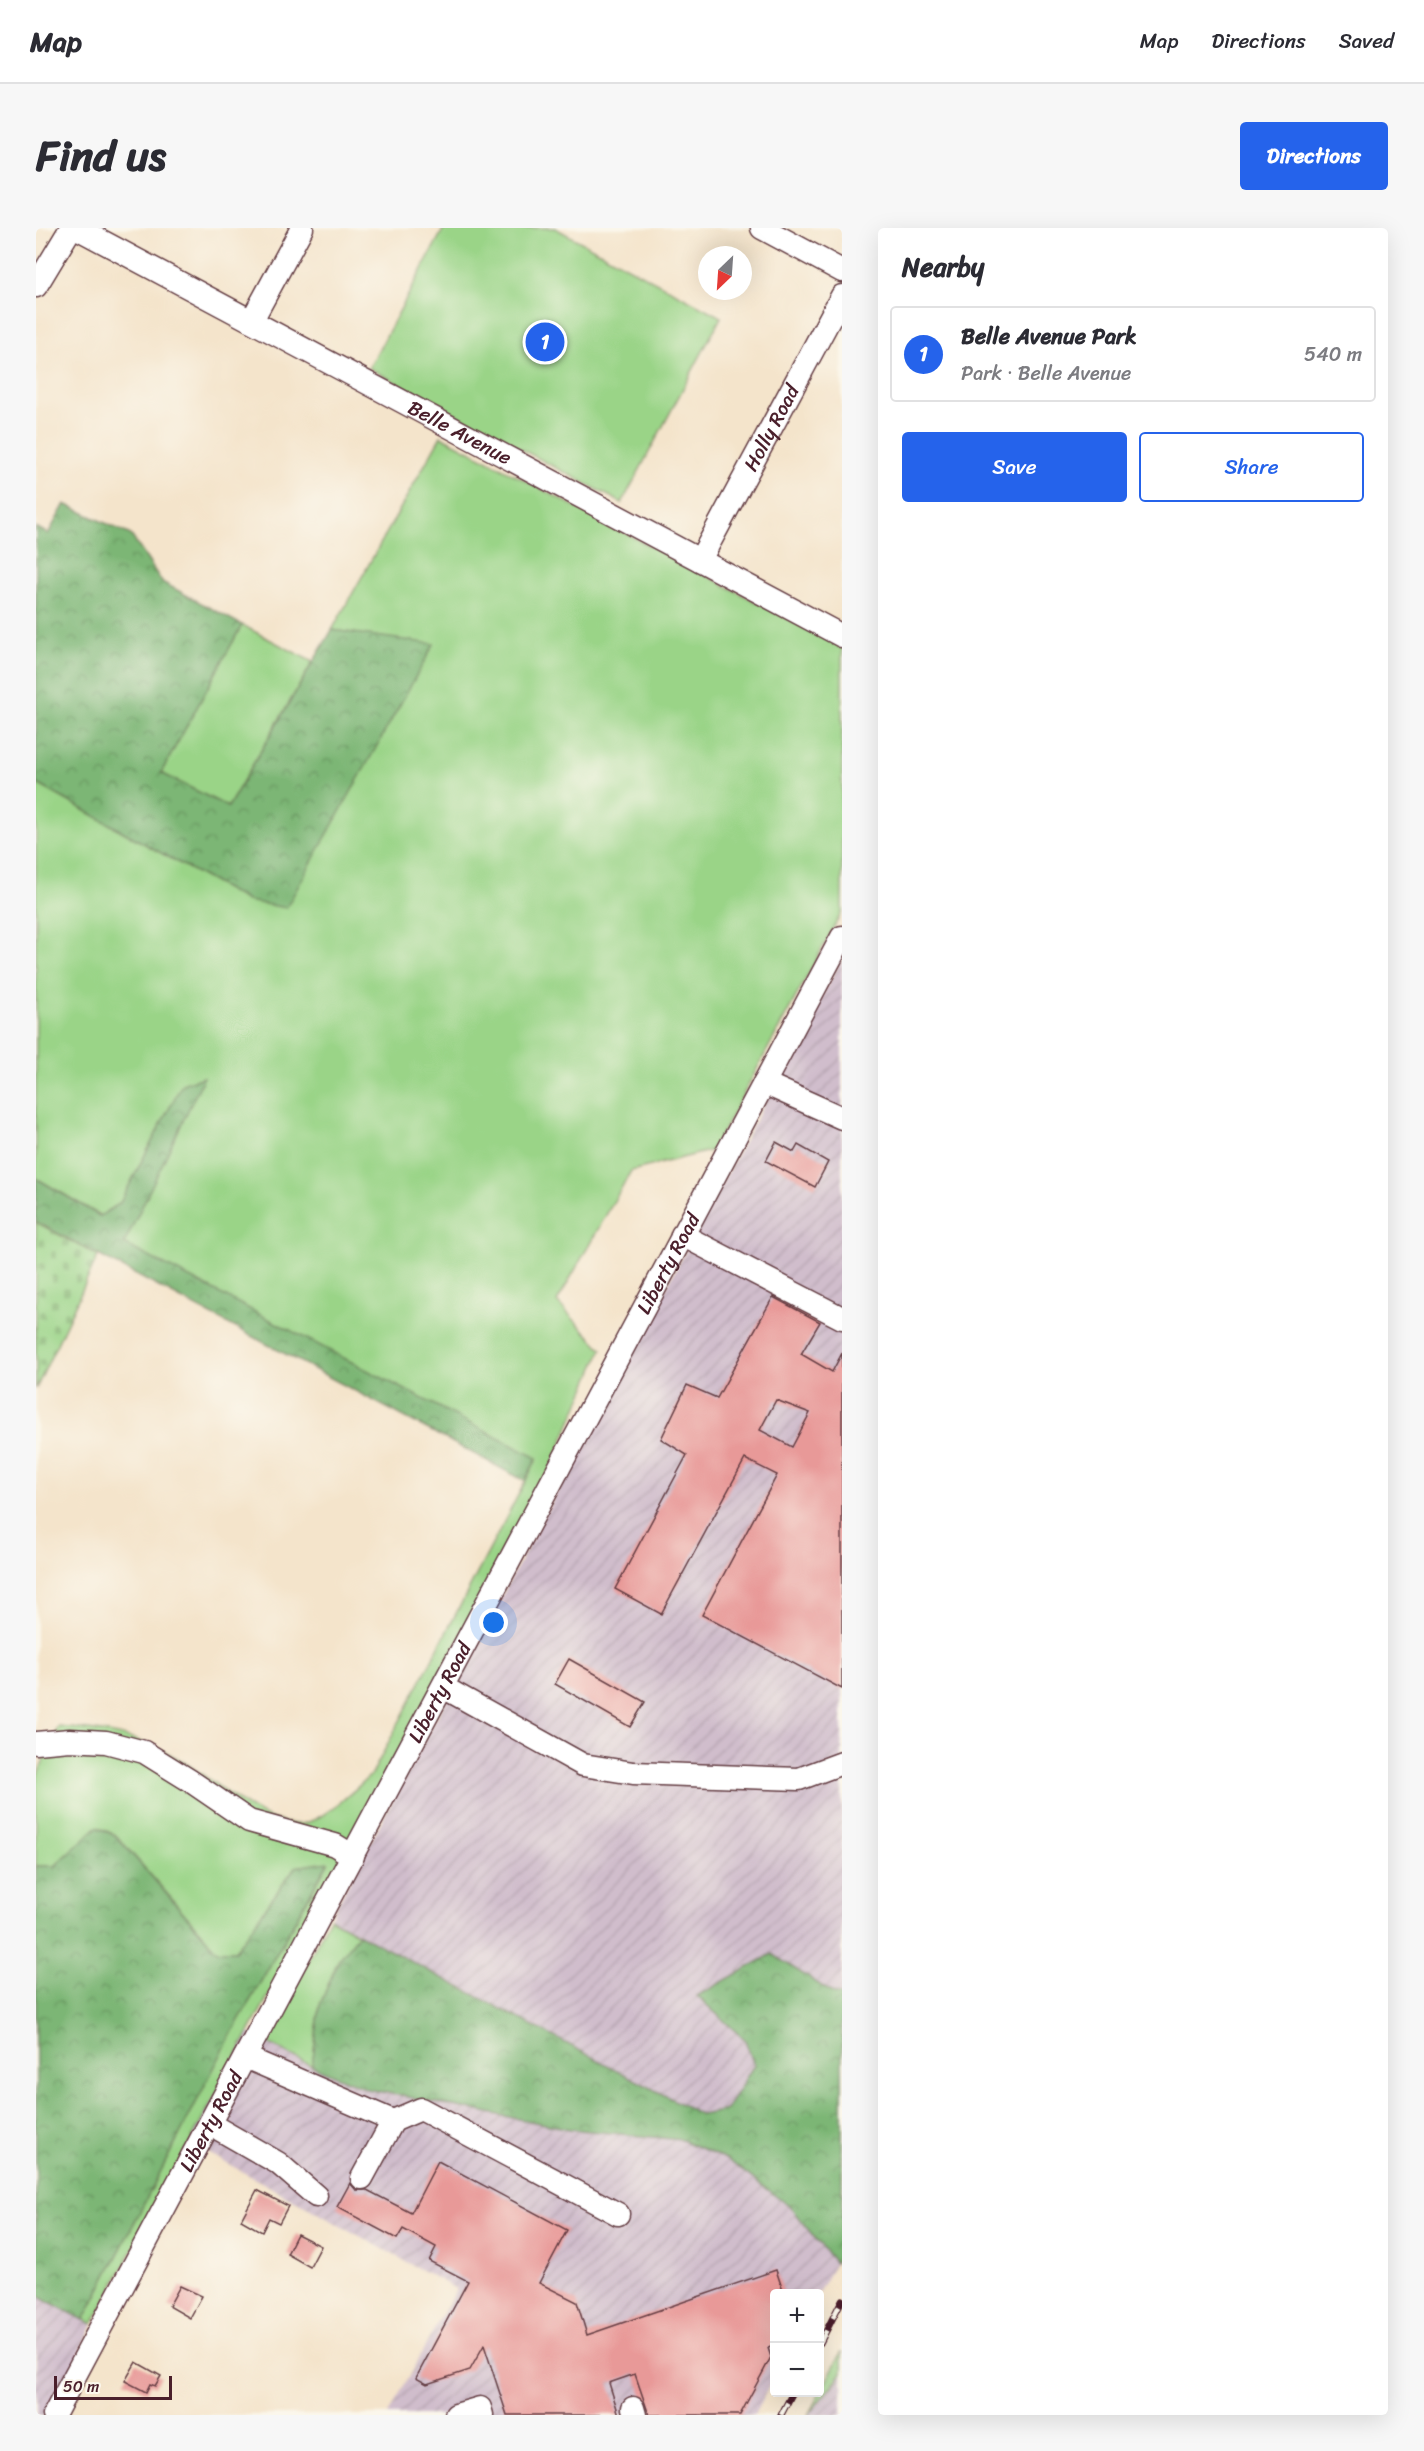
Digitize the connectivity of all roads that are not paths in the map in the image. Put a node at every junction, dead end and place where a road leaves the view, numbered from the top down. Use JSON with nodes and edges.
{"nodes":[{"id":1,"x":71,"y":228,"type":"edge"},
{"id":2,"x":77,"y":228,"type":"edge"},
{"id":3,"x":302,"y":228,"type":"edge"},
{"id":4,"x":762,"y":228,"type":"edge"},
{"id":5,"x":842,"y":271,"type":"edge"},
{"id":6,"x":36,"y":286,"type":"edge"},
{"id":7,"x":842,"y":296,"type":"edge"},
{"id":8,"x":252,"y":320,"type":"junction"},
{"id":9,"x":700,"y":560,"type":"junction"},
{"id":10,"x":842,"y":636,"type":"edge"},
{"id":11,"x":842,"y":937,"type":"edge"},
{"id":12,"x":764,"y":1083,"type":"junction"},
{"id":13,"x":842,"y":1118,"type":"edge"},
{"id":14,"x":682,"y":1234,"type":"junction"},
{"id":15,"x":842,"y":1318,"type":"edge"},
{"id":16,"x":443,"y":1686,"type":"junction"},
{"id":17,"x":36,"y":1743,"type":"edge"},
{"id":18,"x":842,"y":1763,"type":"edge"},
{"id":19,"x":353,"y":1856,"type":"junction"},
{"id":20,"x":245,"y":2057,"type":"junction"},
{"id":21,"x":393,"y":2121,"type":"junction"},
{"id":22,"x":210,"y":2124,"type":"junction"},
{"id":23,"x":363,"y":2178,"type":"dead end"},
{"id":24,"x":316,"y":2196,"type":"dead end"},
{"id":25,"x":618,"y":2214,"type":"dead end"},
{"id":26,"x":54,"y":2415,"type":"edge"},
{"id":27,"x":456,"y":2415,"type":"edge"},
{"id":28,"x":482,"y":2415,"type":"edge"}],
"edges":[{"from":1,"to":6,"type":"street"},
{"from":2,"to":8,"type":"street","name":"Belle Avenue"},
{"from":3,"to":8,"type":"street"},
{"from":4,"to":5,"type":"street"},
{"from":7,"to":9,"type":"street","name":"Holly Road"},
{"from":8,"to":9,"type":"street","name":"Belle Avenue"},
{"from":9,"to":10,"type":"street","name":"Belle Avenue"},
{"from":11,"to":12,"type":"street","name":"Liberty Road"},
{"from":12,"to":13,"type":"street"},
{"from":12,"to":14,"type":"street","name":"Liberty Road"},
{"from":14,"to":15,"type":"street"},
{"from":14,"to":16,"type":"street","name":"Liberty Road"},
{"from":16,"to":18,"type":"street"},
{"from":16,"to":19,"type":"street","name":"Liberty Road"},
{"from":17,"to":19,"type":"street"},
{"from":19,"to":20,"type":"street","name":"Liberty Road"},
{"from":20,"to":21,"type":"street"},
{"from":20,"to":22,"type":"street","name":"Liberty Road"},
{"from":21,"to":23,"type":"street"},
{"from":21,"to":25,"type":"street"},
{"from":22,"to":24,"type":"street"},
{"from":22,"to":26,"type":"street","name":"Liberty Road"},
{"from":27,"to":28,"type":"street"}]}
